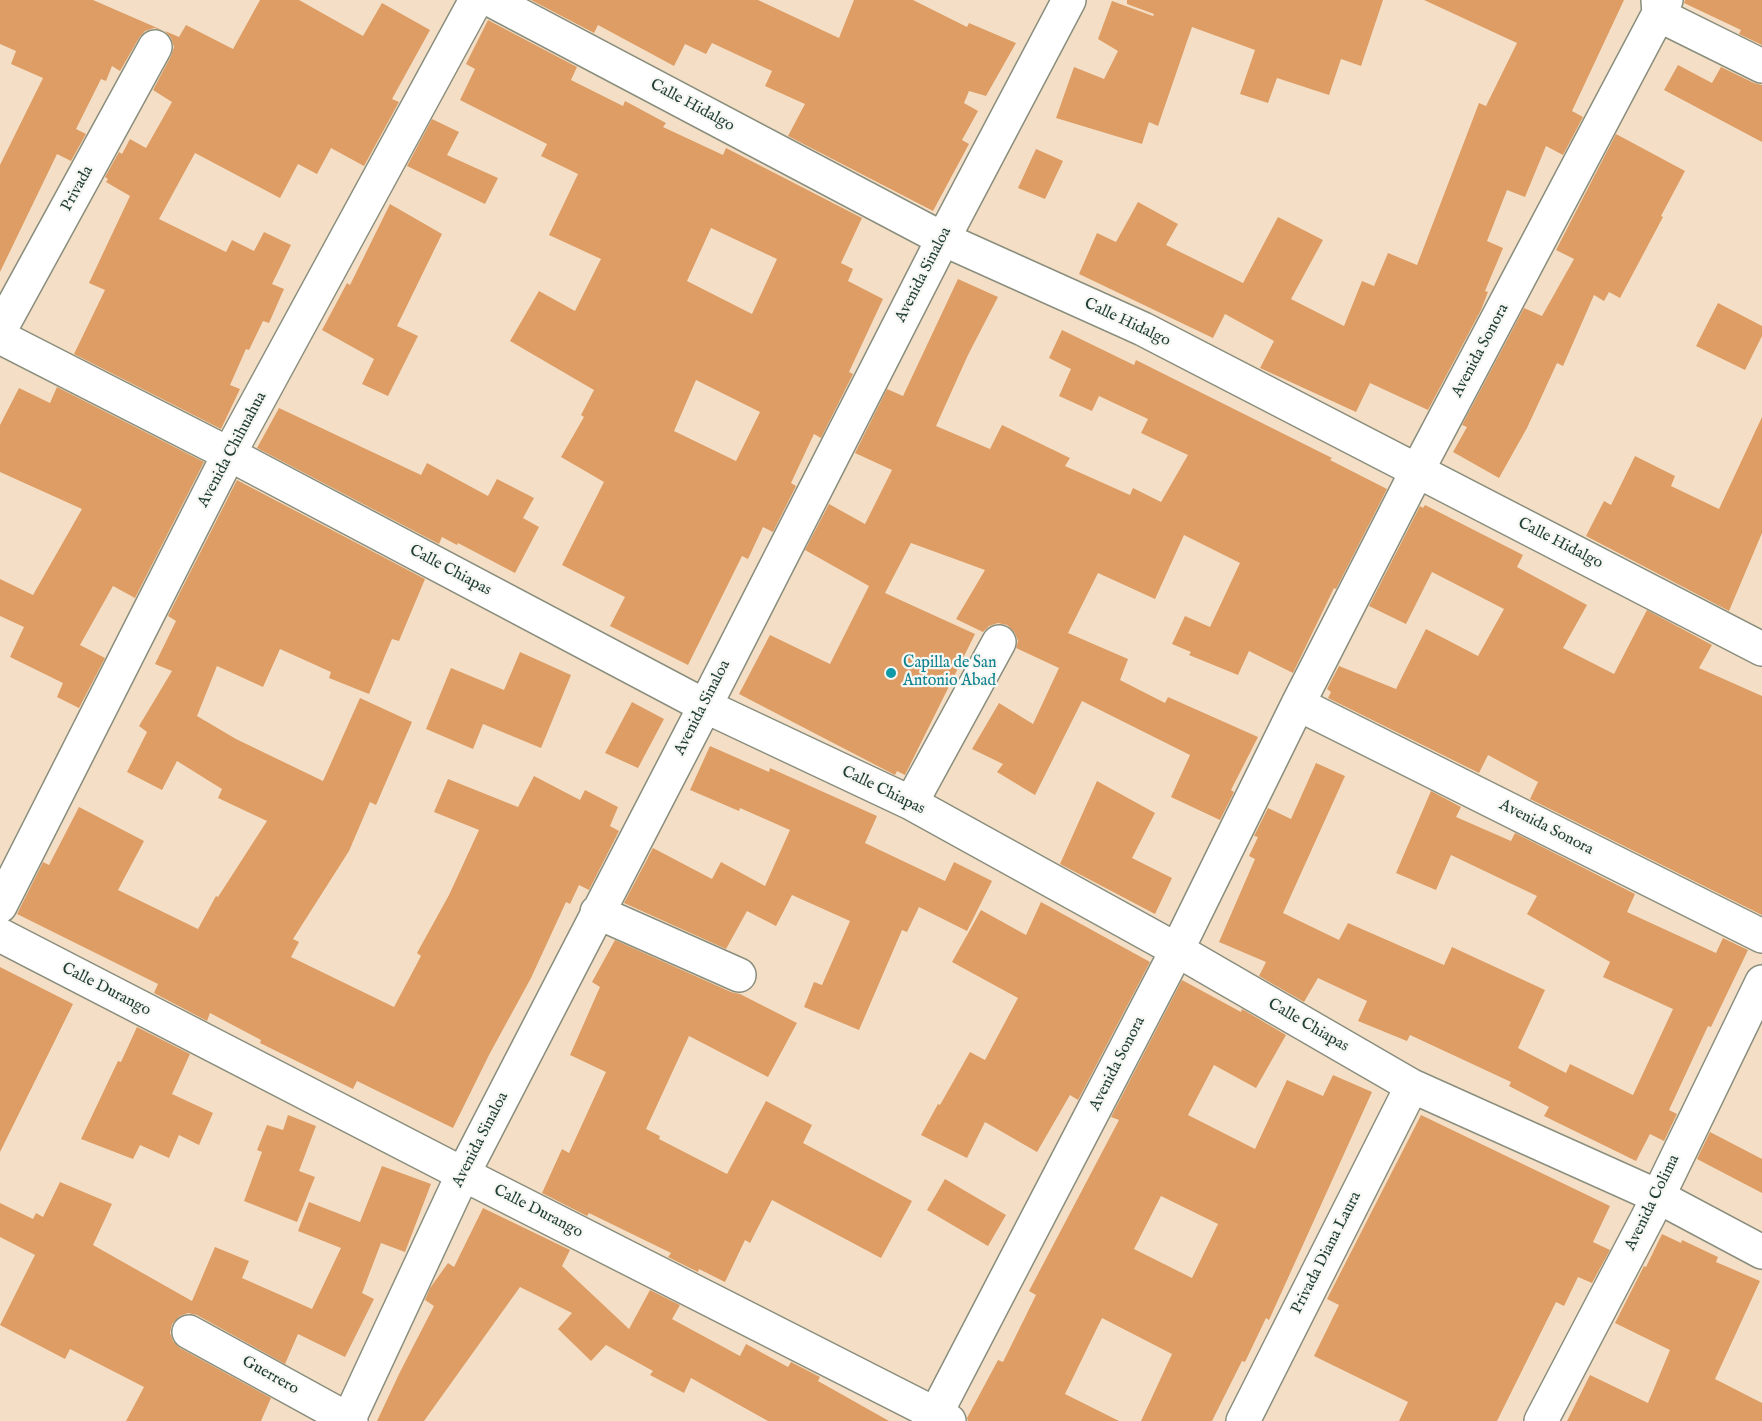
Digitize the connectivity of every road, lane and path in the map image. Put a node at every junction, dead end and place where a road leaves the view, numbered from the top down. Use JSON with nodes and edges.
{"nodes":[{"id":1,"x":476,"y":0,"type":"edge"},
{"id":2,"x":491,"y":0,"type":"edge"},
{"id":3,"x":1068,"y":0,"type":"edge"},
{"id":4,"x":1661,"y":5,"type":"edge"},
{"id":5,"x":155,"y":47,"type":"dead end"},
{"id":6,"x":1762,"y":66,"type":"edge"},
{"id":7,"x":943,"y":239,"type":"junction"},
{"id":8,"x":0,"y":330,"type":"edge"},
{"id":9,"x":0,"y":337,"type":"edge"},
{"id":10,"x":229,"y":454,"type":"junction"},
{"id":11,"x":1417,"y":471,"type":"junction"},
{"id":12,"x":999,"y":642,"type":"dead end"},
{"id":13,"x":1762,"y":649,"type":"edge"},
{"id":14,"x":1298,"y":704,"type":"junction"},
{"id":15,"x":705,"y":706,"type":"junction"},
{"id":16,"x":911,"y":803,"type":"junction"},
{"id":17,"x":0,"y":906,"type":"edge"},
{"id":18,"x":597,"y":912,"type":"junction"},
{"id":19,"x":0,"y":935,"type":"edge"},
{"id":20,"x":1762,"y":936,"type":"edge"},
{"id":21,"x":1177,"y":950,"type":"junction"},
{"id":22,"x":740,"y":975,"type":"dead end"},
{"id":23,"x":1762,"y":982,"type":"edge"},
{"id":24,"x":1412,"y":1086,"type":"junction"},
{"id":25,"x":463,"y":1174,"type":"junction"},
{"id":26,"x":1656,"y":1196,"type":"junction"},
{"id":27,"x":1762,"y":1252,"type":"edge"},
{"id":28,"x":189,"y":1332,"type":"dead end"},
{"id":29,"x":939,"y":1419,"type":"edge"},
{"id":30,"x":349,"y":1420,"type":"edge"},
{"id":31,"x":1243,"y":1421,"type":"edge"},
{"id":32,"x":1541,"y":1421,"type":"edge"}],
"edges":[{"from":1,"to":10,"type":"street","name":"Avenida Chihuahua"},
{"from":2,"to":7,"type":"street","name":"Calle Hidalgo"},
{"from":3,"to":7,"type":"street","name":"Avenida Sinaloa"},
{"from":4,"to":6,"type":"street"},
{"from":4,"to":11,"type":"street","name":"Avenida Sonora"},
{"from":5,"to":8,"type":"street","name":"Privada"},
{"from":7,"to":11,"type":"street","name":"Calle Hidalgo"},
{"from":7,"to":15,"type":"street","name":"Avenida Sinaloa"},
{"from":9,"to":10,"type":"street","name":"Calle Chiapas"},
{"from":10,"to":15,"type":"street","name":"Calle Chiapas"},
{"from":10,"to":17,"type":"street","name":"Avenida Chihuahua"},
{"from":11,"to":13,"type":"street","name":"Calle Hidalgo"},
{"from":11,"to":14,"type":"street","name":"Avenida Sonora"},
{"from":12,"to":16,"type":"street"},
{"from":14,"to":20,"type":"street","name":"Avenida Sonora"},
{"from":14,"to":21,"type":"street","name":"Avenida Sonora"},
{"from":15,"to":16,"type":"street","name":"Calle Chiapas"},
{"from":15,"to":18,"type":"street","name":"Avenida Sinaloa"},
{"from":16,"to":21,"type":"street","name":"Calle Chiapas"},
{"from":18,"to":22,"type":"street"},
{"from":18,"to":25,"type":"street","name":"Avenida Sinaloa"},
{"from":19,"to":25,"type":"street","name":"Calle Durango"},
{"from":21,"to":24,"type":"street","name":"Calle Chiapas"},
{"from":21,"to":29,"type":"street","name":"Avenida Sonora"},
{"from":23,"to":26,"type":"street","name":"Avenida Colima"},
{"from":24,"to":26,"type":"street","name":"Calle Chiapas"},
{"from":24,"to":31,"type":"street","name":"Privada Diana Laura"},
{"from":25,"to":29,"type":"street","name":"Calle Durango"},
{"from":25,"to":30,"type":"street","name":"Avenida Sinaloa"},
{"from":26,"to":27,"type":"street","name":"Calle Chiapas"},
{"from":26,"to":32,"type":"street","name":"Avenida Colima"},
{"from":28,"to":30,"type":"street","name":"Guerrero"}]}
